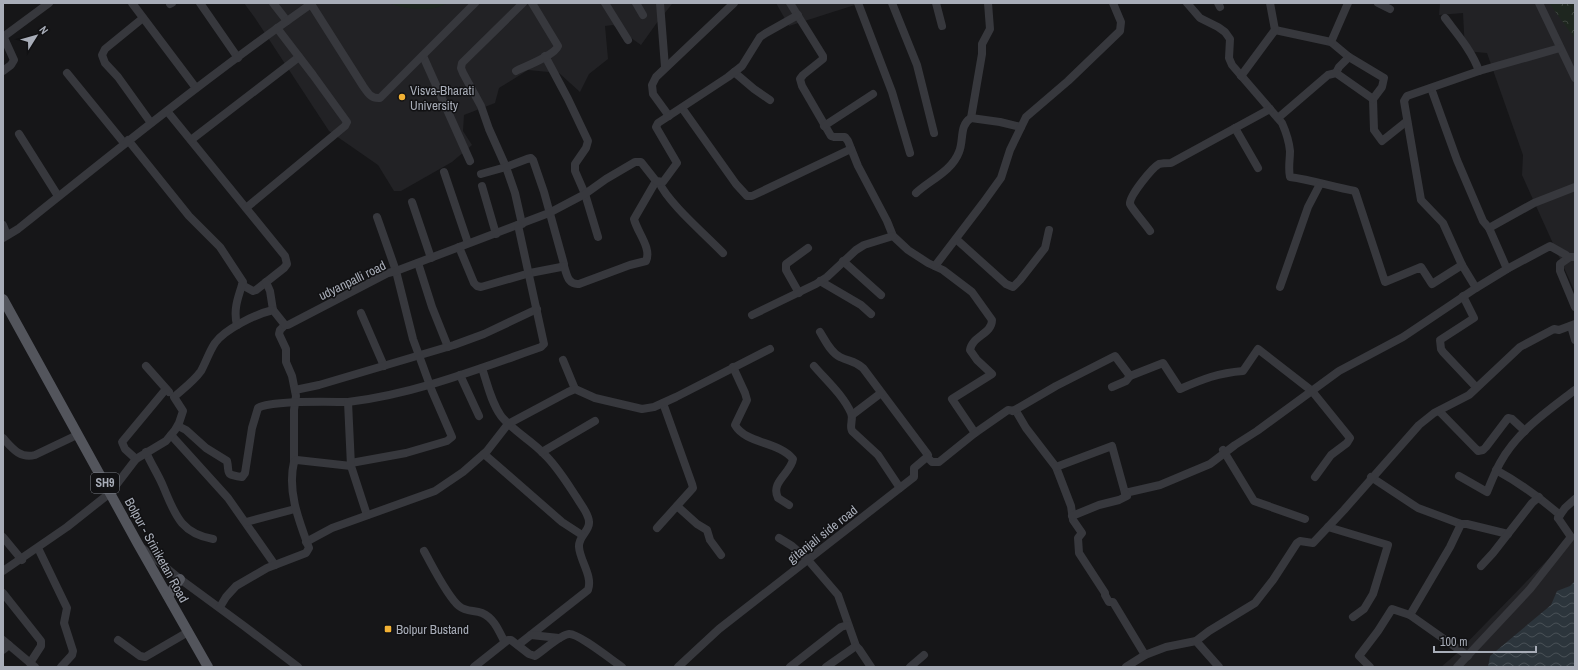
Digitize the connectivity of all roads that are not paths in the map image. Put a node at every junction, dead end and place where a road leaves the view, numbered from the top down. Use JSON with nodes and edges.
{"nodes":[{"id":1,"x":49,"y":3,"type":"edge"},
{"id":2,"x":132,"y":3,"type":"edge"},
{"id":3,"x":200,"y":3,"type":"edge"},
{"id":4,"x":273,"y":3,"type":"edge"},
{"id":5,"x":311,"y":3,"type":"edge"},
{"id":6,"x":475,"y":3,"type":"edge"},
{"id":7,"x":523,"y":3,"type":"edge"},
{"id":8,"x":532,"y":3,"type":"edge"},
{"id":9,"x":605,"y":3,"type":"edge"},
{"id":10,"x":636,"y":3,"type":"edge"},
{"id":11,"x":660,"y":3,"type":"edge"},
{"id":12,"x":734,"y":3,"type":"edge"},
{"id":13,"x":790,"y":3,"type":"edge"},
{"id":14,"x":858,"y":3,"type":"edge"},
{"id":15,"x":892,"y":3,"type":"edge"},
{"id":16,"x":936,"y":3,"type":"edge"},
{"id":17,"x":988,"y":3,"type":"edge"},
{"id":18,"x":1113,"y":3,"type":"edge"},
{"id":19,"x":1187,"y":3,"type":"edge"},
{"id":20,"x":1270,"y":3,"type":"edge"},
{"id":21,"x":1348,"y":3,"type":"edge"},
{"id":22,"x":1378,"y":3,"type":"edge"},
{"id":23,"x":1538,"y":3,"type":"edge"},
{"id":24,"x":1390,"y":9,"type":"dead end"},
{"id":25,"x":643,"y":15,"type":"dead end"},
{"id":26,"x":798,"y":15,"type":"junction"},
{"id":27,"x":143,"y":18,"type":"junction"},
{"id":28,"x":1445,"y":18,"type":"dead end"},
{"id":29,"x":287,"y":21,"type":"junction"},
{"id":30,"x":942,"y":26,"type":"dead end"},
{"id":31,"x":277,"y":28,"type":"junction"},
{"id":32,"x":1275,"y":30,"type":"junction"},
{"id":33,"x":3,"y":38,"type":"edge"},
{"id":34,"x":628,"y":40,"type":"dead end"},
{"id":35,"x":1331,"y":42,"type":"junction"},
{"id":36,"x":1560,"y":48,"type":"junction"},
{"id":37,"x":423,"y":56,"type":"junction"},
{"id":38,"x":545,"y":56,"type":"junction"},
{"id":39,"x":299,"y":57,"type":"junction"},
{"id":40,"x":1349,"y":57,"type":"junction"},
{"id":41,"x":238,"y":58,"type":"junction"},
{"id":42,"x":665,"y":67,"type":"junction"},
{"id":43,"x":3,"y":71,"type":"edge"},
{"id":44,"x":516,"y":71,"type":"dead end"},
{"id":45,"x":1479,"y":71,"type":"junction"},
{"id":46,"x":734,"y":72,"type":"junction"},
{"id":47,"x":67,"y":73,"type":"dead end"},
{"id":48,"x":1336,"y":73,"type":"junction"},
{"id":49,"x":1240,"y":76,"type":"junction"},
{"id":50,"x":1575,"y":78,"type":"edge"},
{"id":51,"x":196,"y":88,"type":"junction"},
{"id":52,"x":1431,"y":88,"type":"junction"},
{"id":53,"x":873,"y":94,"type":"dead end"},
{"id":54,"x":1373,"y":99,"type":"junction"},
{"id":55,"x":770,"y":100,"type":"dead end"},
{"id":56,"x":682,"y":108,"type":"junction"},
{"id":57,"x":1270,"y":109,"type":"junction"},
{"id":58,"x":167,"y":111,"type":"junction"},
{"id":59,"x":669,"y":116,"type":"junction"},
{"id":60,"x":971,"y":118,"type":"junction"},
{"id":61,"x":1278,"y":118,"type":"junction"},
{"id":62,"x":1407,"y":121,"type":"junction"},
{"id":63,"x":152,"y":123,"type":"junction"},
{"id":64,"x":824,"y":126,"type":"junction"},
{"id":65,"x":1021,"y":127,"type":"junction"},
{"id":66,"x":1235,"y":128,"type":"junction"},
{"id":67,"x":934,"y":133,"type":"dead end"},
{"id":68,"x":19,"y":134,"type":"dead end"},
{"id":69,"x":191,"y":140,"type":"junction"},
{"id":70,"x":126,"y":142,"type":"junction"},
{"id":71,"x":851,"y":149,"type":"junction"},
{"id":72,"x":910,"y":153,"type":"dead end"},
{"id":73,"x":470,"y":161,"type":"dead end"},
{"id":74,"x":506,"y":167,"type":"junction"},
{"id":75,"x":1258,"y":168,"type":"dead end"},
{"id":76,"x":444,"y":172,"type":"dead end"},
{"id":77,"x":481,"y":174,"type":"dead end"},
{"id":78,"x":658,"y":182,"type":"junction"},
{"id":79,"x":1320,"y":184,"type":"junction"},
{"id":80,"x":482,"y":186,"type":"dead end"},
{"id":81,"x":1575,"y":187,"type":"edge"},
{"id":82,"x":916,"y":193,"type":"dead end"},
{"id":83,"x":585,"y":194,"type":"junction"},
{"id":84,"x":58,"y":196,"type":"junction"},
{"id":85,"x":412,"y":202,"type":"dead end"},
{"id":86,"x":246,"y":208,"type":"junction"},
{"id":87,"x":549,"y":213,"type":"junction"},
{"id":88,"x":377,"y":217,"type":"dead end"},
{"id":89,"x":520,"y":224,"type":"junction"},
{"id":90,"x":3,"y":225,"type":"edge"},
{"id":91,"x":1489,"y":228,"type":"junction"},
{"id":92,"x":1049,"y":230,"type":"dead end"},
{"id":93,"x":1150,"y":231,"type":"dead end"},
{"id":94,"x":496,"y":234,"type":"junction"},
{"id":95,"x":893,"y":236,"type":"junction"},
{"id":96,"x":5,"y":237,"type":"edge"},
{"id":97,"x":598,"y":237,"type":"dead end"},
{"id":98,"x":956,"y":239,"type":"junction"},
{"id":99,"x":468,"y":244,"type":"junction"},
{"id":100,"x":459,"y":247,"type":"junction"},
{"id":101,"x":808,"y":248,"type":"dead end"},
{"id":102,"x":723,"y":253,"type":"dead end"},
{"id":103,"x":431,"y":258,"type":"junction"},
{"id":104,"x":1572,"y":258,"type":"edge"},
{"id":105,"x":843,"y":261,"type":"junction"},
{"id":106,"x":418,"y":263,"type":"junction"},
{"id":107,"x":1462,"y":265,"type":"junction"},
{"id":108,"x":564,"y":266,"type":"junction"},
{"id":109,"x":935,"y":266,"type":"junction"},
{"id":110,"x":1507,"y":269,"type":"junction"},
{"id":111,"x":396,"y":271,"type":"junction"},
{"id":112,"x":530,"y":273,"type":"junction"},
{"id":113,"x":266,"y":282,"type":"junction"},
{"id":114,"x":820,"y":282,"type":"junction"},
{"id":115,"x":242,"y":285,"type":"junction"},
{"id":116,"x":1280,"y":287,"type":"dead end"},
{"id":117,"x":1476,"y":288,"type":"junction"},
{"id":118,"x":799,"y":293,"type":"junction"},
{"id":119,"x":881,"y":295,"type":"dead end"},
{"id":120,"x":1463,"y":296,"type":"junction"},
{"id":121,"x":3,"y":299,"type":"edge"},
{"id":122,"x":1575,"y":307,"type":"edge"},
{"id":123,"x":537,"y":309,"type":"junction"},
{"id":124,"x":273,"y":310,"type":"junction"},
{"id":125,"x":361,"y":313,"type":"dead end"},
{"id":126,"x":871,"y":314,"type":"dead end"},
{"id":127,"x":752,"y":315,"type":"dead end"},
{"id":128,"x":237,"y":325,"type":"junction"},
{"id":129,"x":1573,"y":325,"type":"edge"},
{"id":130,"x":285,"y":326,"type":"junction"},
{"id":131,"x":820,"y":332,"type":"dead end"},
{"id":132,"x":1575,"y":340,"type":"edge"},
{"id":133,"x":448,"y":347,"type":"junction"},
{"id":134,"x":770,"y":349,"type":"dead end"},
{"id":135,"x":420,"y":356,"type":"junction"},
{"id":136,"x":563,"y":360,"type":"dead end"},
{"id":137,"x":146,"y":366,"type":"dead end"},
{"id":138,"x":384,"y":366,"type":"junction"},
{"id":139,"x":814,"y":366,"type":"dead end"},
{"id":140,"x":482,"y":368,"type":"junction"},
{"id":141,"x":733,"y":368,"type":"junction"},
{"id":142,"x":460,"y":375,"type":"junction"},
{"id":143,"x":1130,"y":376,"type":"junction"},
{"id":144,"x":430,"y":385,"type":"junction"},
{"id":145,"x":1476,"y":387,"type":"junction"},
{"id":146,"x":1112,"y":388,"type":"dead end"},
{"id":147,"x":166,"y":389,"type":"junction"},
{"id":148,"x":575,"y":389,"type":"junction"},
{"id":149,"x":295,"y":390,"type":"junction"},
{"id":150,"x":1575,"y":390,"type":"edge"},
{"id":151,"x":1312,"y":391,"type":"junction"},
{"id":152,"x":881,"y":393,"type":"junction"},
{"id":153,"x":174,"y":397,"type":"junction"},
{"id":154,"x":348,"y":402,"type":"junction"},
{"id":155,"x":296,"y":403,"type":"junction"},
{"id":156,"x":663,"y":403,"type":"junction"},
{"id":157,"x":1013,"y":411,"type":"junction"},
{"id":158,"x":1439,"y":411,"type":"junction"},
{"id":159,"x":852,"y":414,"type":"junction"},
{"id":160,"x":479,"y":416,"type":"dead end"},
{"id":161,"x":595,"y":421,"type":"dead end"},
{"id":162,"x":508,"y":424,"type":"junction"},
{"id":163,"x":178,"y":426,"type":"junction"},
{"id":164,"x":1525,"y":431,"type":"junction"},
{"id":165,"x":975,"y":433,"type":"junction"},
{"id":166,"x":77,"y":435,"type":"junction"},
{"id":167,"x":171,"y":435,"type":"junction"},
{"id":168,"x":3,"y":438,"type":"edge"},
{"id":169,"x":146,"y":452,"type":"junction"},
{"id":170,"x":542,"y":452,"type":"junction"},
{"id":171,"x":1223,"y":452,"type":"junction"},
{"id":172,"x":484,"y":454,"type":"junction"},
{"id":173,"x":927,"y":457,"type":"junction"},
{"id":174,"x":136,"y":459,"type":"junction"},
{"id":175,"x":294,"y":462,"type":"junction"},
{"id":176,"x":351,"y":464,"type":"junction"},
{"id":177,"x":1056,"y":467,"type":"junction"},
{"id":178,"x":1496,"y":470,"type":"junction"},
{"id":179,"x":1459,"y":476,"type":"dead end"},
{"id":180,"x":1315,"y":477,"type":"dead end"},
{"id":181,"x":1372,"y":477,"type":"junction"},
{"id":182,"x":900,"y":488,"type":"junction"},
{"id":183,"x":110,"y":493,"type":"junction"},
{"id":184,"x":1125,"y":493,"type":"junction"},
{"id":185,"x":1539,"y":497,"type":"junction"},
{"id":186,"x":1575,"y":499,"type":"edge"},
{"id":187,"x":789,"y":505,"type":"dead end"},
{"id":188,"x":677,"y":506,"type":"junction"},
{"id":189,"x":295,"y":509,"type":"junction"},
{"id":190,"x":367,"y":515,"type":"junction"},
{"id":191,"x":1072,"y":516,"type":"junction"},
{"id":192,"x":1558,"y":518,"type":"junction"},
{"id":193,"x":1305,"y":519,"type":"dead end"},
{"id":194,"x":246,"y":522,"type":"junction"},
{"id":195,"x":1461,"y":524,"type":"junction"},
{"id":196,"x":1328,"y":527,"type":"junction"},
{"id":197,"x":657,"y":528,"type":"dead end"},
{"id":198,"x":1508,"y":534,"type":"junction"},
{"id":199,"x":582,"y":535,"type":"junction"},
{"id":200,"x":3,"y":537,"type":"edge"},
{"id":201,"x":779,"y":538,"type":"dead end"},
{"id":202,"x":213,"y":540,"type":"dead end"},
{"id":203,"x":306,"y":542,"type":"junction"},
{"id":204,"x":138,"y":544,"type":"junction"},
{"id":205,"x":38,"y":548,"type":"junction"},
{"id":206,"x":424,"y":551,"type":"dead end"},
{"id":207,"x":721,"y":555,"type":"dead end"},
{"id":208,"x":22,"y":560,"type":"junction"},
{"id":209,"x":808,"y":560,"type":"junction"},
{"id":210,"x":275,"y":565,"type":"junction"},
{"id":211,"x":1481,"y":566,"type":"dead end"},
{"id":212,"x":3,"y":571,"type":"edge"},
{"id":213,"x":180,"y":579,"type":"junction"},
{"id":214,"x":3,"y":594,"type":"edge"},
{"id":215,"x":168,"y":596,"type":"junction"},
{"id":216,"x":220,"y":607,"type":"junction"},
{"id":217,"x":1410,"y":616,"type":"junction"},
{"id":218,"x":1353,"y":617,"type":"dead end"},
{"id":219,"x":848,"y":625,"type":"junction"},
{"id":220,"x":188,"y":632,"type":"junction"},
{"id":221,"x":531,"y":635,"type":"junction"},
{"id":222,"x":559,"y":638,"type":"junction"},
{"id":223,"x":118,"y":640,"type":"dead end"},
{"id":224,"x":504,"y":641,"type":"junction"},
{"id":225,"x":1196,"y":641,"type":"junction"},
{"id":226,"x":5,"y":645,"type":"edge"},
{"id":227,"x":518,"y":645,"type":"junction"},
{"id":228,"x":856,"y":646,"type":"junction"},
{"id":229,"x":924,"y":655,"type":"dead end"},
{"id":230,"x":1145,"y":655,"type":"junction"},
{"id":231,"x":1468,"y":656,"type":"junction"},
{"id":232,"x":33,"y":665,"type":"edge"},
{"id":233,"x":61,"y":667,"type":"edge"},
{"id":234,"x":208,"y":667,"type":"edge"},
{"id":235,"x":298,"y":667,"type":"edge"},
{"id":236,"x":474,"y":667,"type":"edge"},
{"id":237,"x":622,"y":667,"type":"edge"},
{"id":238,"x":678,"y":667,"type":"edge"},
{"id":239,"x":790,"y":667,"type":"edge"},
{"id":240,"x":826,"y":667,"type":"edge"},
{"id":241,"x":871,"y":667,"type":"edge"},
{"id":242,"x":910,"y":667,"type":"edge"},
{"id":243,"x":1126,"y":667,"type":"edge"},
{"id":244,"x":1219,"y":667,"type":"edge"},
{"id":245,"x":1370,"y":667,"type":"edge"},
{"id":246,"x":1457,"y":667,"type":"edge"}],
"edges":[{"from":1,"to":33,"type":"street"},
{"from":2,"to":27,"type":"street"},
{"from":3,"to":41,"type":"street"},
{"from":4,"to":29,"type":"street"},
{"from":5,"to":29,"type":"street"},
{"from":5,"to":37,"type":"street"},
{"from":6,"to":37,"type":"street"},
{"from":7,"to":74,"type":"street"},
{"from":8,"to":38,"type":"street"},
{"from":9,"to":34,"type":"street"},
{"from":10,"to":25,"type":"street"},
{"from":11,"to":42,"type":"street"},
{"from":12,"to":42,"type":"street"},
{"from":13,"to":26,"type":"street"},
{"from":14,"to":72,"type":"street"},
{"from":15,"to":67,"type":"street"},
{"from":16,"to":30,"type":"street"},
{"from":17,"to":60,"type":"street"},
{"from":18,"to":65,"type":"street"},
{"from":19,"to":49,"type":"street"},
{"from":20,"to":32,"type":"street"},
{"from":21,"to":35,"type":"street"},
{"from":22,"to":24,"type":"street"},
{"from":23,"to":36,"type":"street"},
{"from":26,"to":46,"type":"street"},
{"from":26,"to":64,"type":"street"},
{"from":27,"to":51,"type":"street"},
{"from":27,"to":63,"type":"street"},
{"from":28,"to":45,"type":"street"},
{"from":29,"to":31,"type":"street"},
{"from":31,"to":39,"type":"street"},
{"from":31,"to":41,"type":"street"},
{"from":32,"to":35,"type":"street"},
{"from":32,"to":49,"type":"street"},
{"from":33,"to":43,"type":"street"},
{"from":35,"to":40,"type":"street"},
{"from":36,"to":45,"type":"street"},
{"from":36,"to":50,"type":"street"},
{"from":37,"to":73,"type":"street"},
{"from":38,"to":44,"type":"street"},
{"from":38,"to":83,"type":"street"},
{"from":39,"to":69,"type":"street"},
{"from":39,"to":86,"type":"street"},
{"from":40,"to":48,"type":"street"},
{"from":40,"to":54,"type":"street"},
{"from":41,"to":51,"type":"street"},
{"from":42,"to":59,"type":"street"},
{"from":45,"to":52,"type":"street"},
{"from":46,"to":55,"type":"street"},
{"from":46,"to":56,"type":"street"},
{"from":47,"to":70,"type":"street"},
{"from":48,"to":54,"type":"street"},
{"from":48,"to":61,"type":"street"},
{"from":49,"to":57,"type":"street"},
{"from":51,"to":58,"type":"street"},
{"from":52,"to":62,"type":"street"},
{"from":52,"to":91,"type":"street"},
{"from":53,"to":64,"type":"street"},
{"from":54,"to":62,"type":"street"},
{"from":56,"to":59,"type":"street"},
{"from":56,"to":71,"type":"street"},
{"from":57,"to":61,"type":"street"},
{"from":57,"to":66,"type":"street"},
{"from":58,"to":63,"type":"street"},
{"from":58,"to":69,"type":"street"},
{"from":59,"to":78,"type":"street"},
{"from":60,"to":65,"type":"street"},
{"from":60,"to":82,"type":"street"},
{"from":61,"to":79,"type":"street"},
{"from":62,"to":107,"type":"street"},
{"from":63,"to":70,"type":"street"},
{"from":64,"to":71,"type":"street"},
{"from":65,"to":98,"type":"street"},
{"from":66,"to":75,"type":"street"},
{"from":66,"to":93,"type":"street"},
{"from":68,"to":84,"type":"street"},
{"from":69,"to":86,"type":"street"},
{"from":70,"to":84,"type":"street"},
{"from":70,"to":115,"type":"street"},
{"from":71,"to":95,"type":"street"},
{"from":74,"to":77,"type":"street"},
{"from":74,"to":87,"type":"street"},
{"from":74,"to":89,"type":"street"},
{"from":76,"to":99,"type":"street"},
{"from":78,"to":83,"type":"street","name":"udyanpalli road"},
{"from":78,"to":102,"type":"street"},
{"from":78,"to":108,"type":"street"},
{"from":79,"to":107,"type":"street"},
{"from":79,"to":116,"type":"street"},
{"from":80,"to":94,"type":"street"},
{"from":81,"to":91,"type":"street"},
{"from":83,"to":87,"type":"street","name":"udyanpalli road"},
{"from":83,"to":97,"type":"street"},
{"from":84,"to":96,"type":"street"},
{"from":85,"to":103,"type":"street"},
{"from":86,"to":113,"type":"street"},
{"from":87,"to":89,"type":"street","name":"udyanpalli road"},
{"from":87,"to":108,"type":"street"},
{"from":88,"to":111,"type":"street"},
{"from":89,"to":94,"type":"street","name":"udyanpalli road"},
{"from":89,"to":112,"type":"street"},
{"from":90,"to":96,"type":"street"},
{"from":91,"to":110,"type":"street"},
{"from":92,"to":98,"type":"street"},
{"from":94,"to":99,"type":"street","name":"udyanpalli road"},
{"from":95,"to":105,"type":"street"},
{"from":95,"to":109,"type":"street"},
{"from":98,"to":109,"type":"street"},
{"from":99,"to":100,"type":"street","name":"udyanpalli road"},
{"from":100,"to":103,"type":"street","name":"udyanpalli road"},
{"from":100,"to":112,"type":"street"},
{"from":101,"to":118,"type":"street"},
{"from":103,"to":106,"type":"street","name":"udyanpalli road"},
{"from":104,"to":110,"type":"street"},
{"from":104,"to":122,"type":"street"},
{"from":105,"to":114,"type":"street"},
{"from":105,"to":119,"type":"street"},
{"from":106,"to":111,"type":"street","name":"udyanpalli road"},
{"from":106,"to":133,"type":"street"},
{"from":107,"to":117,"type":"street"},
{"from":108,"to":112,"type":"street"},
{"from":109,"to":165,"type":"street"},
{"from":110,"to":117,"type":"street"},
{"from":111,"to":130,"type":"street","name":"udyanpalli road"},
{"from":111,"to":135,"type":"street"},
{"from":112,"to":123,"type":"street"},
{"from":113,"to":115,"type":"street"},
{"from":113,"to":124,"type":"street"},
{"from":114,"to":118,"type":"street"},
{"from":114,"to":126,"type":"street"},
{"from":115,"to":128,"type":"street"},
{"from":117,"to":120,"type":"street"},
{"from":118,"to":127,"type":"street"},
{"from":120,"to":145,"type":"street"},
{"from":120,"to":151,"type":"street"},
{"from":121,"to":166,"type":"main road","name":"Bolpur - Sriniketan Road","number":"SH9"},
{"from":123,"to":133,"type":"street"},
{"from":123,"to":140,"type":"street"},
{"from":124,"to":128,"type":"street"},
{"from":124,"to":130,"type":"street"},
{"from":125,"to":138,"type":"street"},
{"from":128,"to":153,"type":"street"},
{"from":129,"to":132,"type":"street"},
{"from":129,"to":145,"type":"street"},
{"from":130,"to":149,"type":"street"},
{"from":131,"to":152,"type":"street"},
{"from":133,"to":135,"type":"street"},
{"from":134,"to":141,"type":"street"},
{"from":135,"to":138,"type":"street"},
{"from":135,"to":144,"type":"street"},
{"from":136,"to":148,"type":"street"},
{"from":137,"to":147,"type":"street"},
{"from":138,"to":149,"type":"street"},
{"from":139,"to":159,"type":"street"},
{"from":140,"to":142,"type":"street"},
{"from":140,"to":162,"type":"street"},
{"from":141,"to":156,"type":"street"},
{"from":141,"to":187,"type":"street"},
{"from":142,"to":144,"type":"street"},
{"from":142,"to":160,"type":"street"},
{"from":143,"to":146,"type":"street"},
{"from":143,"to":151,"type":"street"},
{"from":143,"to":157,"type":"street"},
{"from":144,"to":154,"type":"street"},
{"from":144,"to":176,"type":"street"},
{"from":145,"to":158,"type":"street"},
{"from":147,"to":153,"type":"street"},
{"from":147,"to":174,"type":"street"},
{"from":148,"to":156,"type":"street"},
{"from":148,"to":162,"type":"street"},
{"from":149,"to":155,"type":"street"},
{"from":150,"to":164,"type":"street"},
{"from":151,"to":171,"type":"street"},
{"from":151,"to":180,"type":"street"},
{"from":152,"to":159,"type":"street"},
{"from":152,"to":173,"type":"street"},
{"from":153,"to":163,"type":"street"},
{"from":154,"to":155,"type":"street"},
{"from":154,"to":176,"type":"street"},
{"from":155,"to":163,"type":"street"},
{"from":155,"to":175,"type":"street"},
{"from":156,"to":188,"type":"street"},
{"from":157,"to":165,"type":"street"},
{"from":157,"to":177,"type":"street"},
{"from":158,"to":164,"type":"street"},
{"from":158,"to":181,"type":"street"},
{"from":159,"to":182,"type":"street"},
{"from":161,"to":170,"type":"street"},
{"from":162,"to":170,"type":"street"},
{"from":162,"to":172,"type":"street"},
{"from":163,"to":167,"type":"street"},
{"from":164,"to":178,"type":"street"},
{"from":165,"to":173,"type":"street"},
{"from":166,"to":168,"type":"street"},
{"from":166,"to":183,"type":"main road","name":"Bolpur - Sriniketan Road","number":"SH9"},
{"from":167,"to":169,"type":"street"},
{"from":167,"to":194,"type":"street"},
{"from":169,"to":174,"type":"street"},
{"from":169,"to":202,"type":"street"},
{"from":170,"to":199,"type":"street"},
{"from":171,"to":184,"type":"street"},
{"from":171,"to":193,"type":"street"},
{"from":172,"to":190,"type":"street"},
{"from":172,"to":199,"type":"street"},
{"from":173,"to":182,"type":"street","name":"gitanjali side road"},
{"from":174,"to":183,"type":"street"},
{"from":175,"to":176,"type":"street"},
{"from":175,"to":189,"type":"street"},
{"from":176,"to":190,"type":"street"},
{"from":177,"to":184,"type":"street"},
{"from":177,"to":191,"type":"street"},
{"from":178,"to":179,"type":"street"},
{"from":178,"to":185,"type":"street"},
{"from":181,"to":195,"type":"street"},
{"from":181,"to":196,"type":"street"},
{"from":182,"to":209,"type":"street","name":"gitanjali side road"},
{"from":183,"to":204,"type":"main road","name":"Bolpur - Sriniketan Road","number":"SH9"},
{"from":183,"to":205,"type":"street"},
{"from":184,"to":191,"type":"street"},
{"from":185,"to":192,"type":"street"},
{"from":185,"to":198,"type":"street"},
{"from":186,"to":192,"type":"street"},
{"from":188,"to":197,"type":"street"},
{"from":188,"to":207,"type":"street"},
{"from":189,"to":194,"type":"street"},
{"from":189,"to":203,"type":"street"},
{"from":190,"to":203,"type":"street"},
{"from":191,"to":230,"type":"street"},
{"from":192,"to":231,"type":"street"},
{"from":194,"to":210,"type":"street"},
{"from":195,"to":198,"type":"street"},
{"from":195,"to":217,"type":"street"},
{"from":196,"to":218,"type":"street"},
{"from":196,"to":225,"type":"street"},
{"from":198,"to":211,"type":"street"},
{"from":199,"to":221,"type":"street"},
{"from":200,"to":208,"type":"street"},
{"from":201,"to":209,"type":"street"},
{"from":203,"to":210,"type":"street"},
{"from":204,"to":213,"type":"street"},
{"from":204,"to":215,"type":"main road","name":"Bolpur - Sriniketan Road","number":"SH9"},
{"from":205,"to":208,"type":"street"},
{"from":205,"to":233,"type":"street"},
{"from":206,"to":224,"type":"street"},
{"from":208,"to":212,"type":"street"},
{"from":209,"to":219,"type":"street"},
{"from":209,"to":238,"type":"street","name":"gitanjali side road"},
{"from":210,"to":216,"type":"street"},
{"from":213,"to":215,"type":"main road"},
{"from":213,"to":216,"type":"street"},
{"from":214,"to":232,"type":"street"},
{"from":215,"to":220,"type":"main road","name":"Bolpur - Sriniketan Road","number":"SH9"},
{"from":216,"to":235,"type":"street"},
{"from":217,"to":231,"type":"street"},
{"from":217,"to":245,"type":"street"},
{"from":219,"to":228,"type":"street"},
{"from":219,"to":239,"type":"street"},
{"from":220,"to":223,"type":"street"},
{"from":220,"to":234,"type":"main road","name":"Bolpur - Sriniketan Road","number":"SH9"},
{"from":221,"to":222,"type":"street"},
{"from":221,"to":227,"type":"street"},
{"from":222,"to":227,"type":"street"},
{"from":222,"to":237,"type":"street"},
{"from":224,"to":227,"type":"street"},
{"from":224,"to":236,"type":"street"},
{"from":225,"to":230,"type":"street"},
{"from":225,"to":244,"type":"street"},
{"from":226,"to":232,"type":"street"},
{"from":228,"to":240,"type":"street"},
{"from":228,"to":241,"type":"street"},
{"from":229,"to":242,"type":"street"},
{"from":230,"to":243,"type":"street"},
{"from":231,"to":246,"type":"street"}]}
